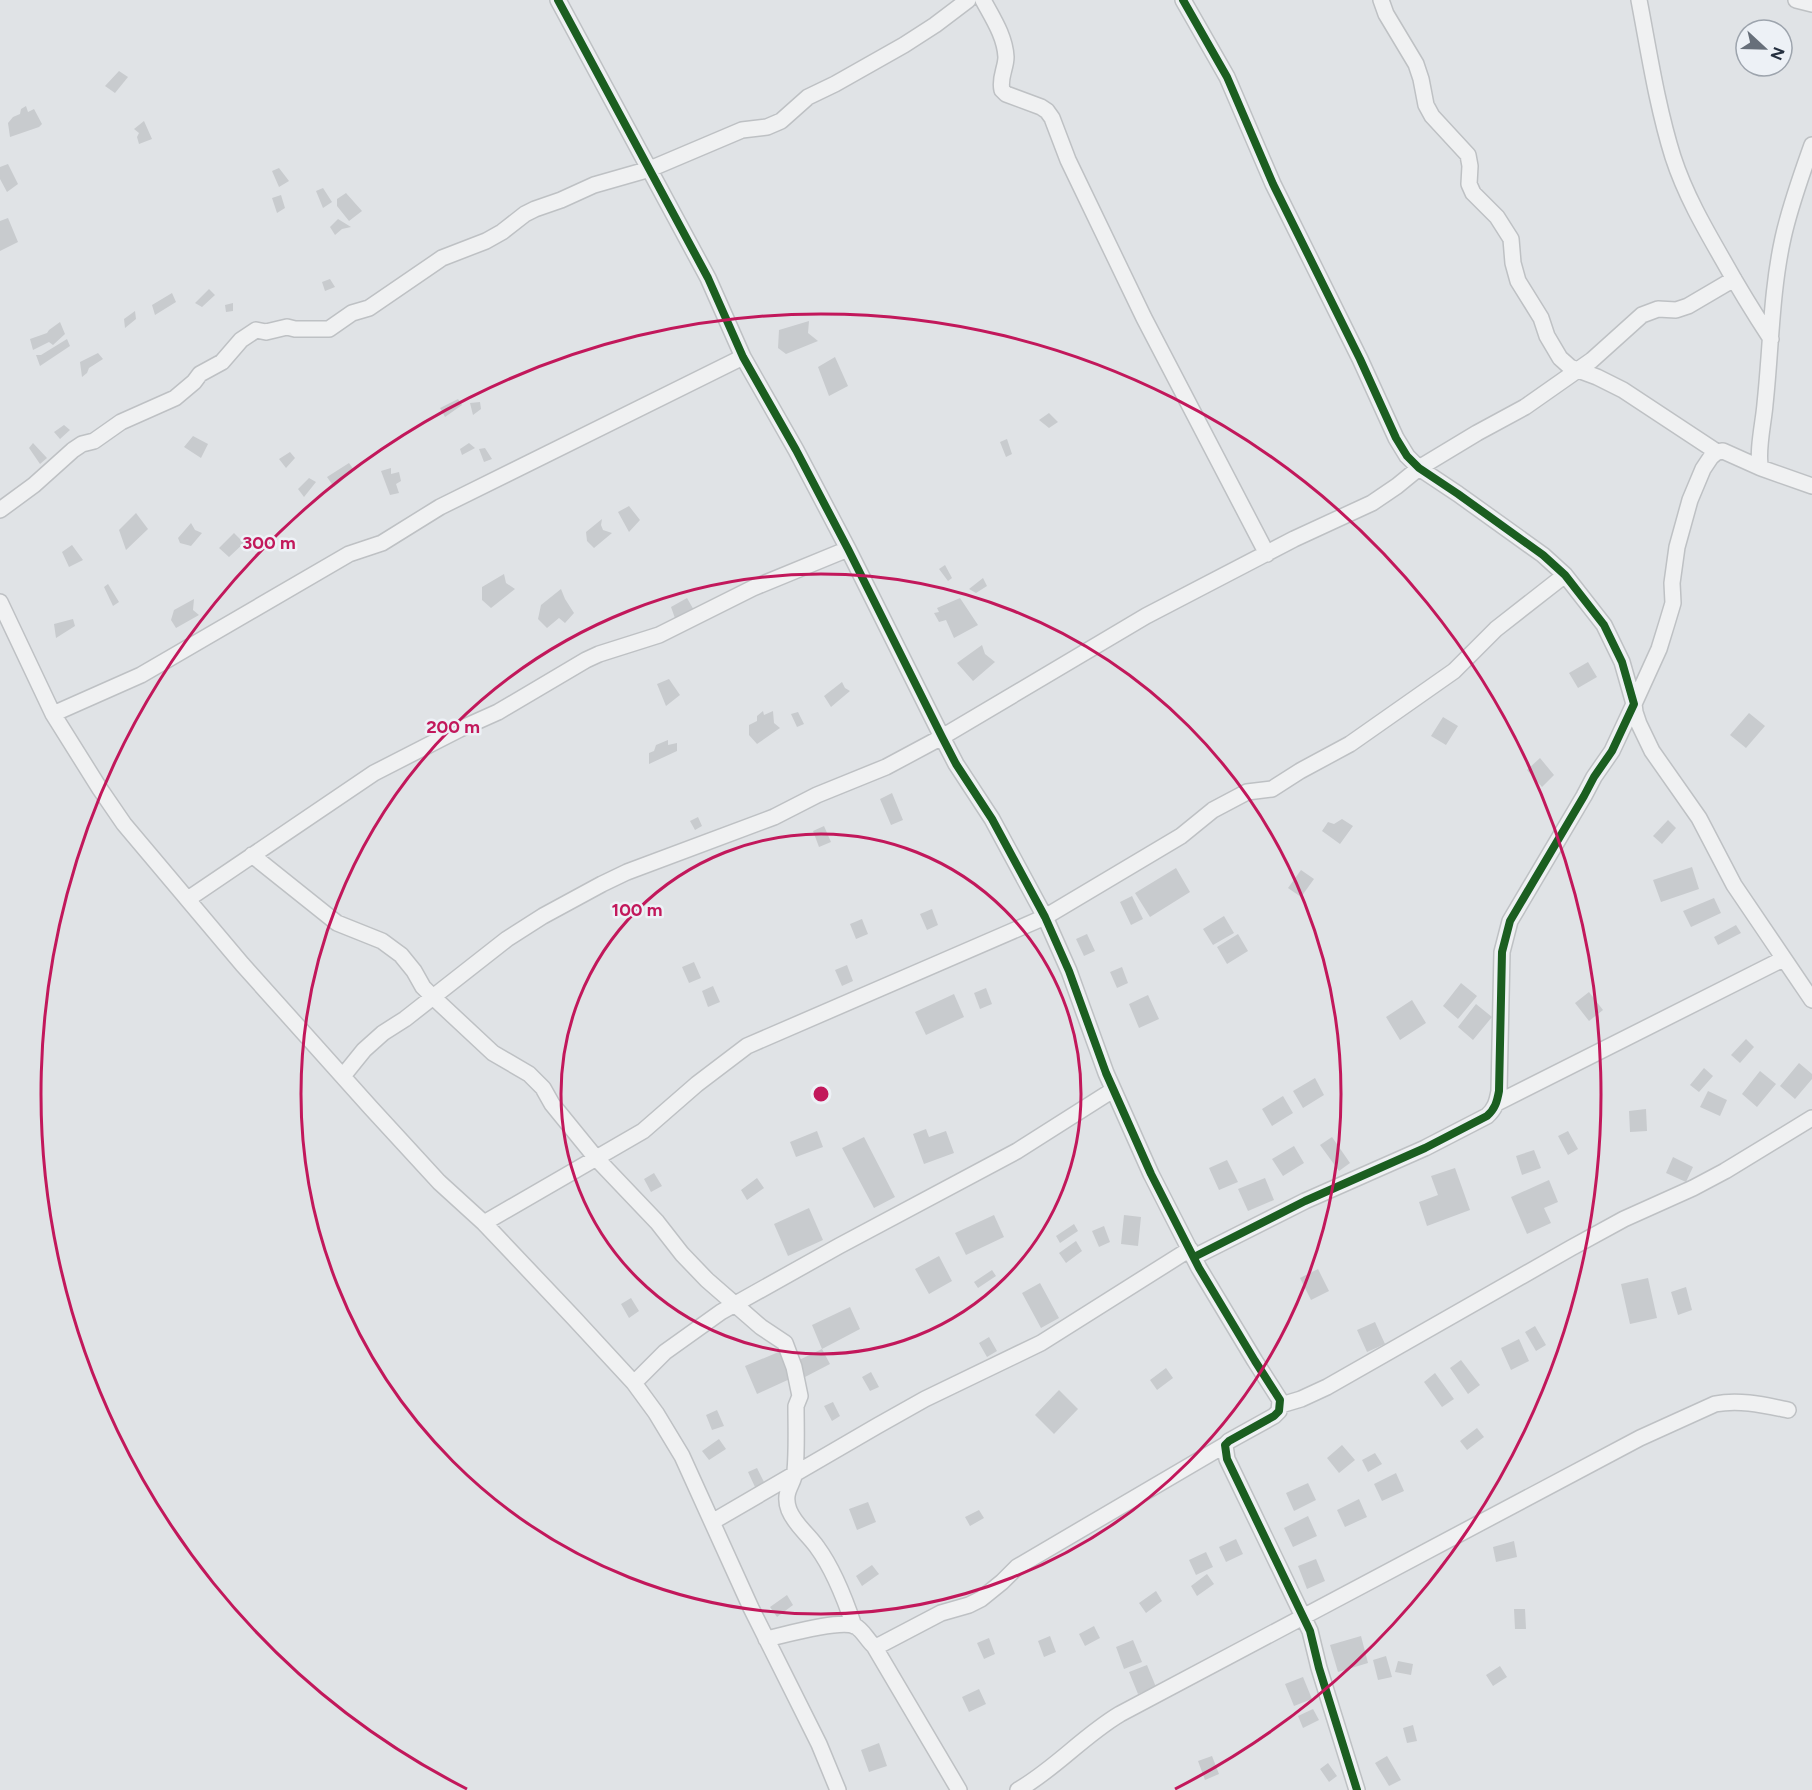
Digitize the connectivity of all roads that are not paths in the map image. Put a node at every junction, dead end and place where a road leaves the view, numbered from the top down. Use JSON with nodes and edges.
{"nodes":[{"id":1,"x":558,"y":0,"type":"edge"},
{"id":2,"x":968,"y":0,"type":"edge"},
{"id":3,"x":983,"y":0,"type":"edge"},
{"id":4,"x":1183,"y":0,"type":"edge"},
{"id":5,"x":1382,"y":0,"type":"edge"},
{"id":6,"x":1639,"y":0,"type":"edge"},
{"id":7,"x":1796,"y":0,"type":"edge"},
{"id":8,"x":1812,"y":4,"type":"edge"},
{"id":9,"x":1812,"y":146,"type":"edge"},
{"id":10,"x":650,"y":169,"type":"junction"},
{"id":11,"x":1734,"y":279,"type":"junction"},
{"id":12,"x":1771,"y":339,"type":"junction"},
{"id":13,"x":743,"y":357,"type":"junction"},
{"id":14,"x":1578,"y":370,"type":"junction"},
{"id":15,"x":1717,"y":453,"type":"junction"},
{"id":16,"x":1419,"y":468,"type":"junction"},
{"id":17,"x":1761,"y":468,"type":"junction"},
{"id":18,"x":1812,"y":486,"type":"edge"},
{"id":19,"x":0,"y":510,"type":"edge"},
{"id":20,"x":848,"y":549,"type":"junction"},
{"id":21,"x":1267,"y":554,"type":"junction"},
{"id":22,"x":1564,"y":575,"type":"junction"},
{"id":23,"x":0,"y":602,"type":"edge"},
{"id":24,"x":1634,"y":704,"type":"junction"},
{"id":25,"x":53,"y":714,"type":"junction"},
{"id":26,"x":942,"y":737,"type":"junction"},
{"id":27,"x":252,"y":855,"type":"junction"},
{"id":28,"x":188,"y":899,"type":"junction"},
{"id":29,"x":1045,"y":917,"type":"junction"},
{"id":30,"x":1783,"y":959,"type":"junction"},
{"id":31,"x":433,"y":997,"type":"junction"},
{"id":32,"x":1812,"y":1000,"type":"edge"},
{"id":33,"x":342,"y":1076,"type":"junction"},
{"id":34,"x":1113,"y":1090,"type":"junction"},
{"id":35,"x":1497,"y":1103,"type":"junction"},
{"id":36,"x":1812,"y":1118,"type":"edge"},
{"id":37,"x":596,"y":1158,"type":"junction"},
{"id":38,"x":484,"y":1223,"type":"junction"},
{"id":39,"x":1192,"y":1253,"type":"junction"},
{"id":40,"x":735,"y":1304,"type":"junction"},
{"id":41,"x":634,"y":1383,"type":"junction"},
{"id":42,"x":1281,"y":1406,"type":"junction"},
{"id":43,"x":1788,"y":1410,"type":"dead end"},
{"id":44,"x":1225,"y":1445,"type":"junction"},
{"id":45,"x":795,"y":1473,"type":"junction"},
{"id":46,"x":712,"y":1522,"type":"junction"},
{"id":47,"x":1304,"y":1616,"type":"junction"},
{"id":48,"x":854,"y":1626,"type":"junction"},
{"id":49,"x":766,"y":1639,"type":"junction"},
{"id":50,"x":874,"y":1646,"type":"junction"},
{"id":51,"x":838,"y":1790,"type":"edge"},
{"id":52,"x":959,"y":1790,"type":"edge"},
{"id":53,"x":1018,"y":1790,"type":"edge"},
{"id":54,"x":1357,"y":1790,"type":"edge"}],
"edges":[{"from":1,"to":10,"type":"street"},
{"from":2,"to":10,"type":"street"},
{"from":3,"to":21,"type":"street"},
{"from":4,"to":16,"type":"street"},
{"from":5,"to":14,"type":"street"},
{"from":6,"to":11,"type":"street"},
{"from":7,"to":8,"type":"street"},
{"from":9,"to":12,"type":"street"},
{"from":10,"to":13,"type":"street"},
{"from":10,"to":19,"type":"street"},
{"from":11,"to":12,"type":"street"},
{"from":11,"to":14,"type":"street"},
{"from":12,"to":17,"type":"street"},
{"from":13,"to":20,"type":"street"},
{"from":13,"to":25,"type":"street"},
{"from":14,"to":15,"type":"street"},
{"from":14,"to":16,"type":"street"},
{"from":15,"to":17,"type":"street"},
{"from":15,"to":24,"type":"street"},
{"from":16,"to":21,"type":"street"},
{"from":16,"to":22,"type":"street"},
{"from":17,"to":18,"type":"street"},
{"from":20,"to":26,"type":"street"},
{"from":20,"to":27,"type":"street"},
{"from":21,"to":26,"type":"street"},
{"from":22,"to":24,"type":"street"},
{"from":22,"to":29,"type":"street"},
{"from":23,"to":25,"type":"street"},
{"from":24,"to":30,"type":"street"},
{"from":24,"to":35,"type":"street"},
{"from":25,"to":28,"type":"street"},
{"from":26,"to":29,"type":"street"},
{"from":26,"to":31,"type":"street"},
{"from":27,"to":28,"type":"street"},
{"from":27,"to":31,"type":"street"},
{"from":28,"to":33,"type":"street"},
{"from":29,"to":34,"type":"street"},
{"from":29,"to":37,"type":"street"},
{"from":30,"to":32,"type":"street"},
{"from":30,"to":35,"type":"street"},
{"from":31,"to":33,"type":"street"},
{"from":31,"to":37,"type":"street"},
{"from":33,"to":38,"type":"street"},
{"from":34,"to":39,"type":"street"},
{"from":34,"to":40,"type":"street"},
{"from":35,"to":39,"type":"street"},
{"from":36,"to":42,"type":"street"},
{"from":37,"to":38,"type":"street"},
{"from":37,"to":40,"type":"street"},
{"from":38,"to":41,"type":"street"},
{"from":39,"to":42,"type":"street"},
{"from":39,"to":45,"type":"street"},
{"from":40,"to":41,"type":"street"},
{"from":40,"to":45,"type":"street"},
{"from":41,"to":46,"type":"street"},
{"from":42,"to":44,"type":"street"},
{"from":43,"to":47,"type":"street"},
{"from":44,"to":47,"type":"street"},
{"from":44,"to":50,"type":"street"},
{"from":45,"to":46,"type":"street"},
{"from":45,"to":48,"type":"street"},
{"from":46,"to":49,"type":"street"},
{"from":47,"to":53,"type":"street"},
{"from":47,"to":54,"type":"street"},
{"from":48,"to":49,"type":"street"},
{"from":48,"to":50,"type":"street"},
{"from":49,"to":51,"type":"street"},
{"from":50,"to":52,"type":"street"}]}
